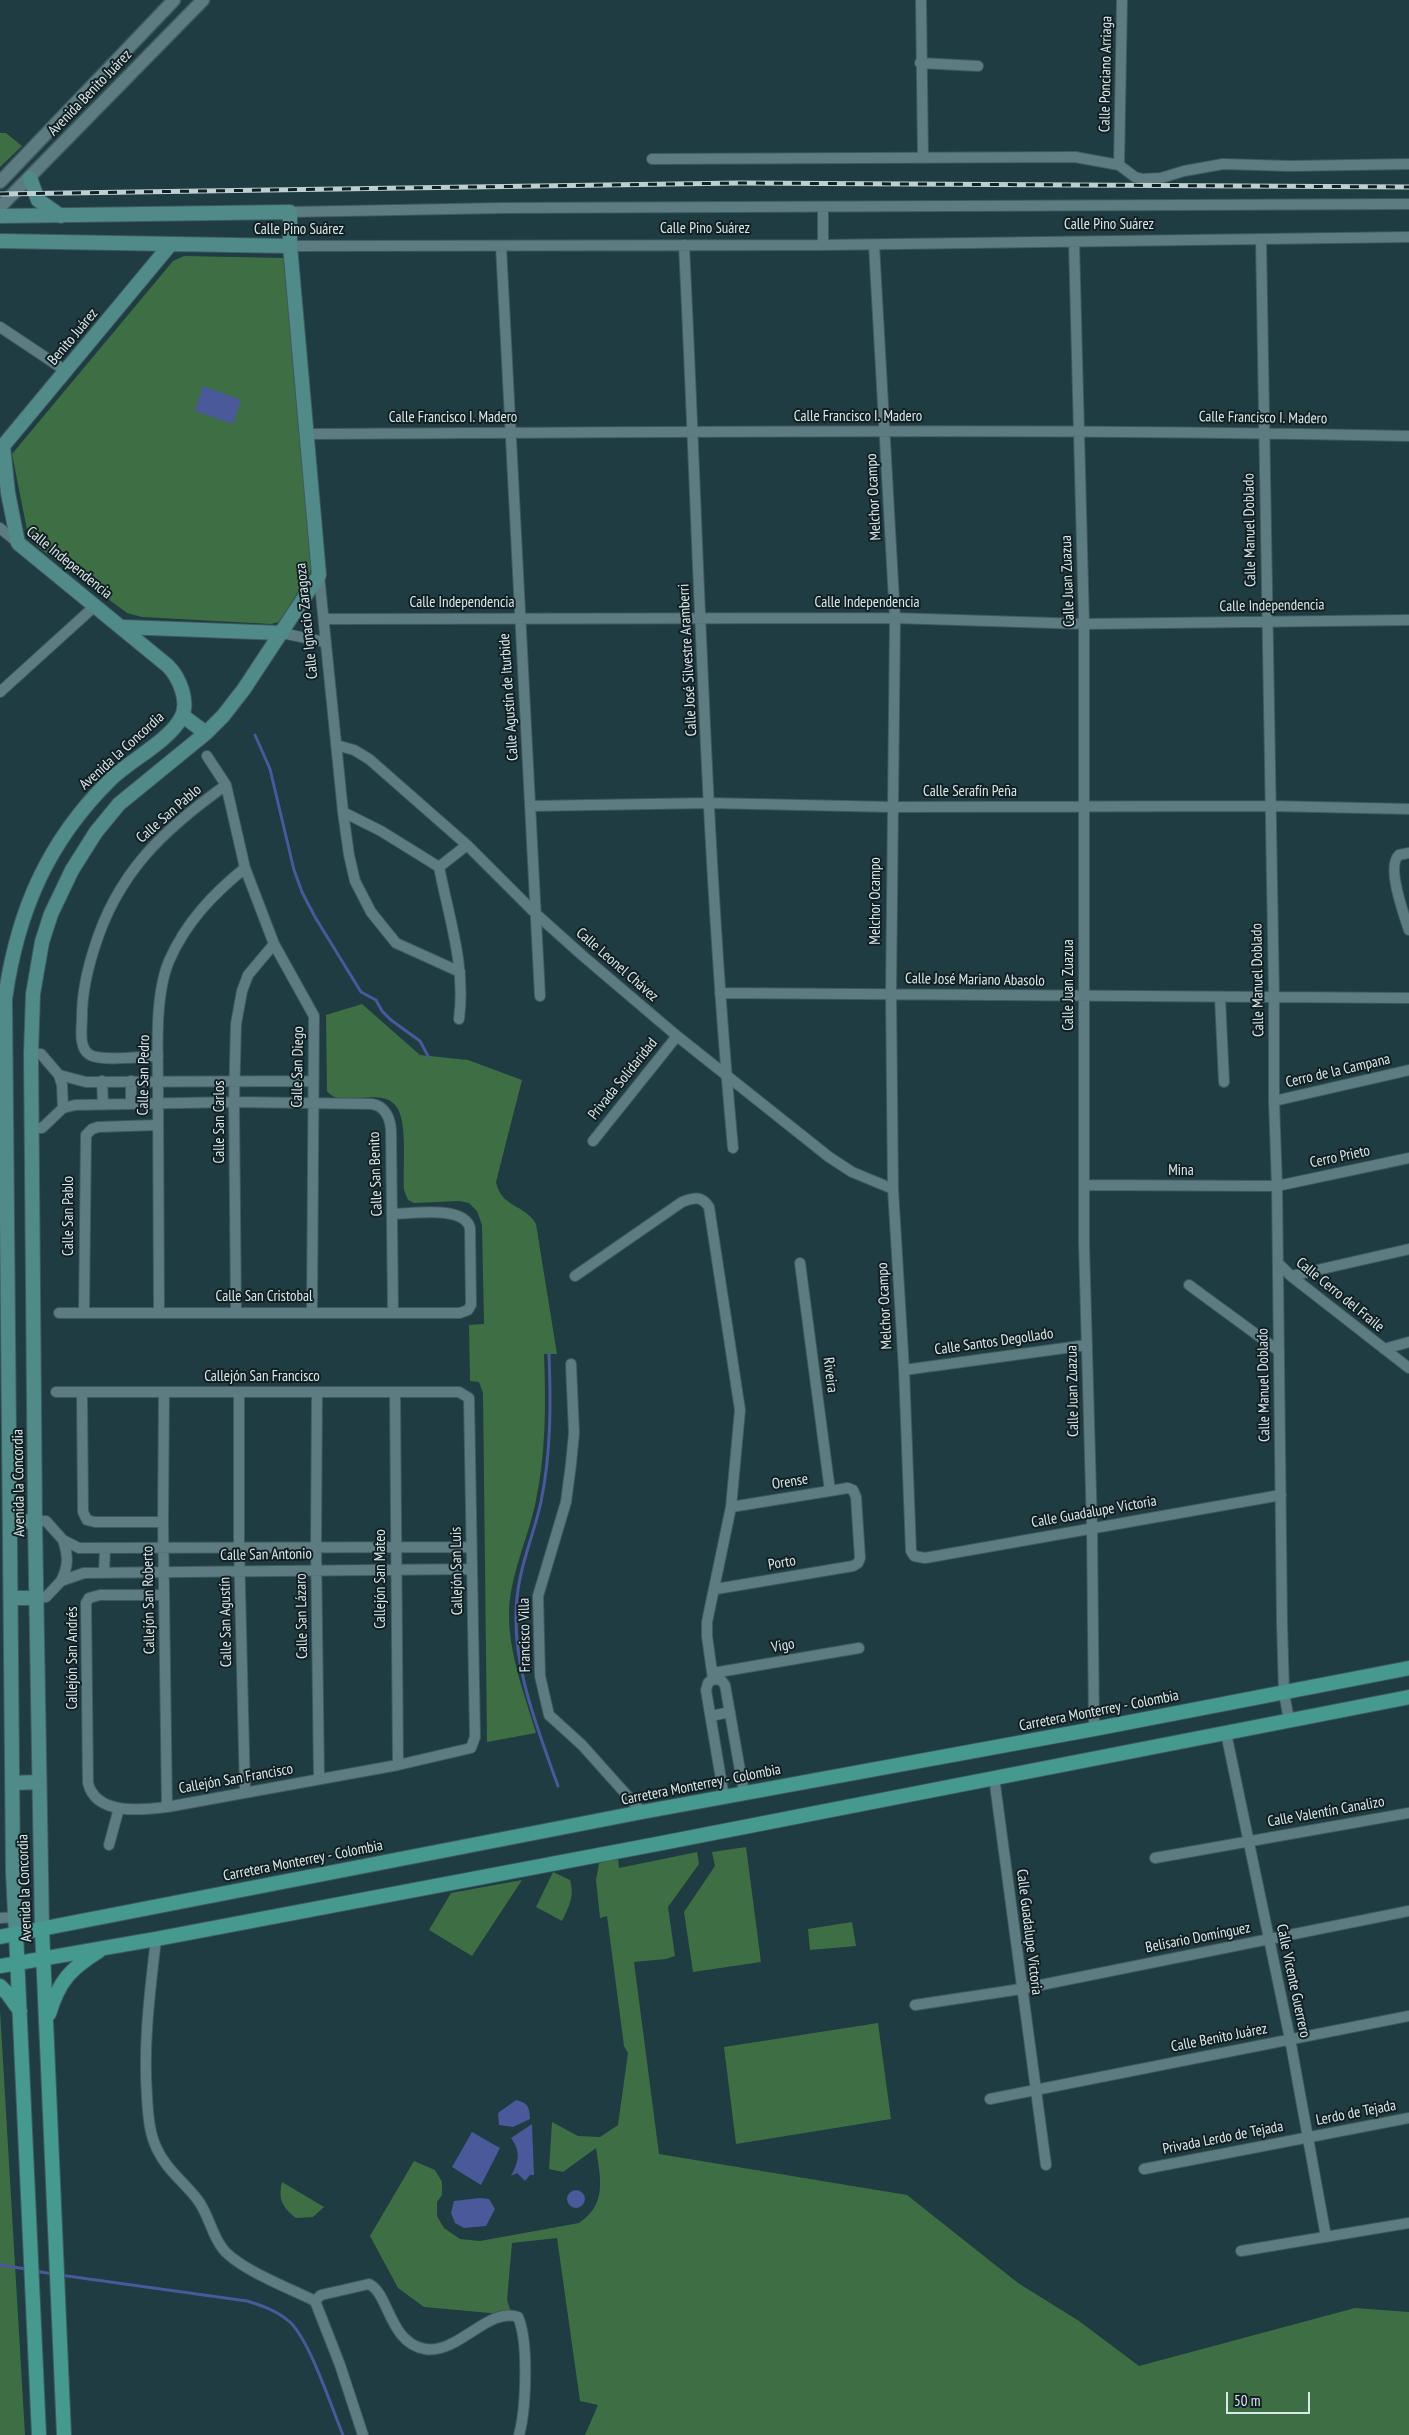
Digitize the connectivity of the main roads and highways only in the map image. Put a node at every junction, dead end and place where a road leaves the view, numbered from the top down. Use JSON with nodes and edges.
{"nodes":[{"id":1,"x":30,"y":178,"type":"road end"},
{"id":2,"x":290,"y":212,"type":"joint"},
{"id":3,"x":0,"y":216,"type":"edge"},
{"id":4,"x":62,"y":217,"type":"junction"},
{"id":5,"x":0,"y":241,"type":"edge"},
{"id":6,"x":170,"y":246,"type":"junction"},
{"id":7,"x":290,"y":246,"type":"junction"},
{"id":8,"x":1,"y":448,"type":"edge"},
{"id":9,"x":319,"y":574,"type":"joint"},
{"id":10,"x":123,"y":627,"type":"junction"},
{"id":11,"x":282,"y":633,"type":"junction"},
{"id":12,"x":183,"y":716,"type":"junction"},
{"id":13,"x":206,"y":733,"type":"junction"},
{"id":14,"x":31,"y":1054,"type":"junction"},
{"id":15,"x":6,"y":1055,"type":"junction"},
{"id":16,"x":32,"y":1128,"type":"junction"},
{"id":17,"x":8,"y":1129,"type":"junction"},
{"id":18,"x":35,"y":1521,"type":"junction"},
{"id":19,"x":10,"y":1522,"type":"junction"},
{"id":20,"x":11,"y":1598,"type":"junction"},
{"id":21,"x":37,"y":1598,"type":"junction"},
{"id":22,"x":1409,"y":1668,"type":"edge"},
{"id":23,"x":1409,"y":1699,"type":"edge"},
{"id":24,"x":39,"y":1782,"type":"junction"},
{"id":25,"x":12,"y":1783,"type":"junction"},
{"id":26,"x":42,"y":1929,"type":"junction"},
{"id":27,"x":16,"y":1934,"type":"junction"},
{"id":28,"x":0,"y":1937,"type":"edge"},
{"id":29,"x":102,"y":1948,"type":"junction"},
{"id":30,"x":43,"y":1958,"type":"junction"},
{"id":31,"x":17,"y":1963,"type":"junction"},
{"id":32,"x":0,"y":1966,"type":"edge"},
{"id":33,"x":0,"y":1986,"type":"edge"},
{"id":34,"x":20,"y":2011,"type":"junction"},
{"id":35,"x":46,"y":2027,"type":"junction"},
{"id":36,"x":39,"y":2435,"type":"edge"},
{"id":37,"x":64,"y":2435,"type":"edge"}],
"edges":[{"from":1,"to":4,"type":"main road"},
{"from":2,"to":4,"type":"main road","name":"Calle Pino Suárez"},
{"from":2,"to":7,"type":"main road","name":"Calle Ignacio Zaragoza"},
{"from":3,"to":4,"type":"main road","name":"Calle Pino Suárez"},
{"from":5,"to":6,"type":"main road","name":"Calle Pino Suárez"},
{"from":6,"to":7,"type":"main road","name":"Calle Pino Suárez"},
{"from":6,"to":8,"type":"main road","name":"Benito Juárez"},
{"from":7,"to":9,"type":"main road","name":"Calle Ignacio Zaragoza"},
{"from":8,"to":10,"type":"main road","name":"Calle Independencia"},
{"from":9,"to":11,"type":"main road","name":"Avenida la Concordia"},
{"from":10,"to":11,"type":"main road"},
{"from":10,"to":12,"type":"main road","name":"Calle Independencia"},
{"from":11,"to":13,"type":"main road","name":"Avenida la Concordia"},
{"from":12,"to":13,"type":"main road"},
{"from":12,"to":15,"type":"main road","name":"Avenida la Concordia"},
{"from":13,"to":14,"type":"main road","name":"Avenida la Concordia"},
{"from":14,"to":15,"type":"main road"},
{"from":14,"to":16,"type":"main road","name":"Avenida la Concordia"},
{"from":15,"to":17,"type":"main road","name":"Avenida la Concordia"},
{"from":16,"to":17,"type":"main road"},
{"from":16,"to":18,"type":"main road","name":"Avenida la Concordia"},
{"from":17,"to":19,"type":"main road","name":"Avenida la Concordia"},
{"from":18,"to":19,"type":"main road"},
{"from":18,"to":21,"type":"main road","name":"Avenida la Concordia"},
{"from":19,"to":20,"type":"main road","name":"Avenida la Concordia"},
{"from":20,"to":21,"type":"main road"},
{"from":20,"to":25,"type":"main road","name":"Avenida la Concordia"},
{"from":21,"to":24,"type":"main road","name":"Avenida la Concordia"},
{"from":22,"to":26,"type":"main road","name":"Carretera Monterrey - Colombia"},
{"from":23,"to":29,"type":"main road"},
{"from":24,"to":25,"type":"main road"},
{"from":24,"to":26,"type":"main road","name":"Avenida la Concordia"},
{"from":25,"to":27,"type":"main road","name":"Avenida la Concordia"},
{"from":26,"to":27,"type":"main road","name":"Carretera Monterrey - Colombia"},
{"from":26,"to":30,"type":"main road","name":"Avenida la Concordia"},
{"from":27,"to":28,"type":"main road","name":"Carretera Monterrey - Colombia"},
{"from":27,"to":31,"type":"main road","name":"Avenida la Concordia"},
{"from":29,"to":30,"type":"main road"},
{"from":29,"to":35,"type":"main road"},
{"from":30,"to":31,"type":"main road"},
{"from":30,"to":35,"type":"main road","name":"Avenida la Concordia"},
{"from":31,"to":32,"type":"main road"},
{"from":31,"to":34,"type":"main road","name":"Avenida la Concordia"},
{"from":33,"to":34,"type":"main road"},
{"from":34,"to":36,"type":"main road","name":"Avenida la Concordia"},
{"from":35,"to":37,"type":"main road","name":"Avenida la Concordia"}]}
